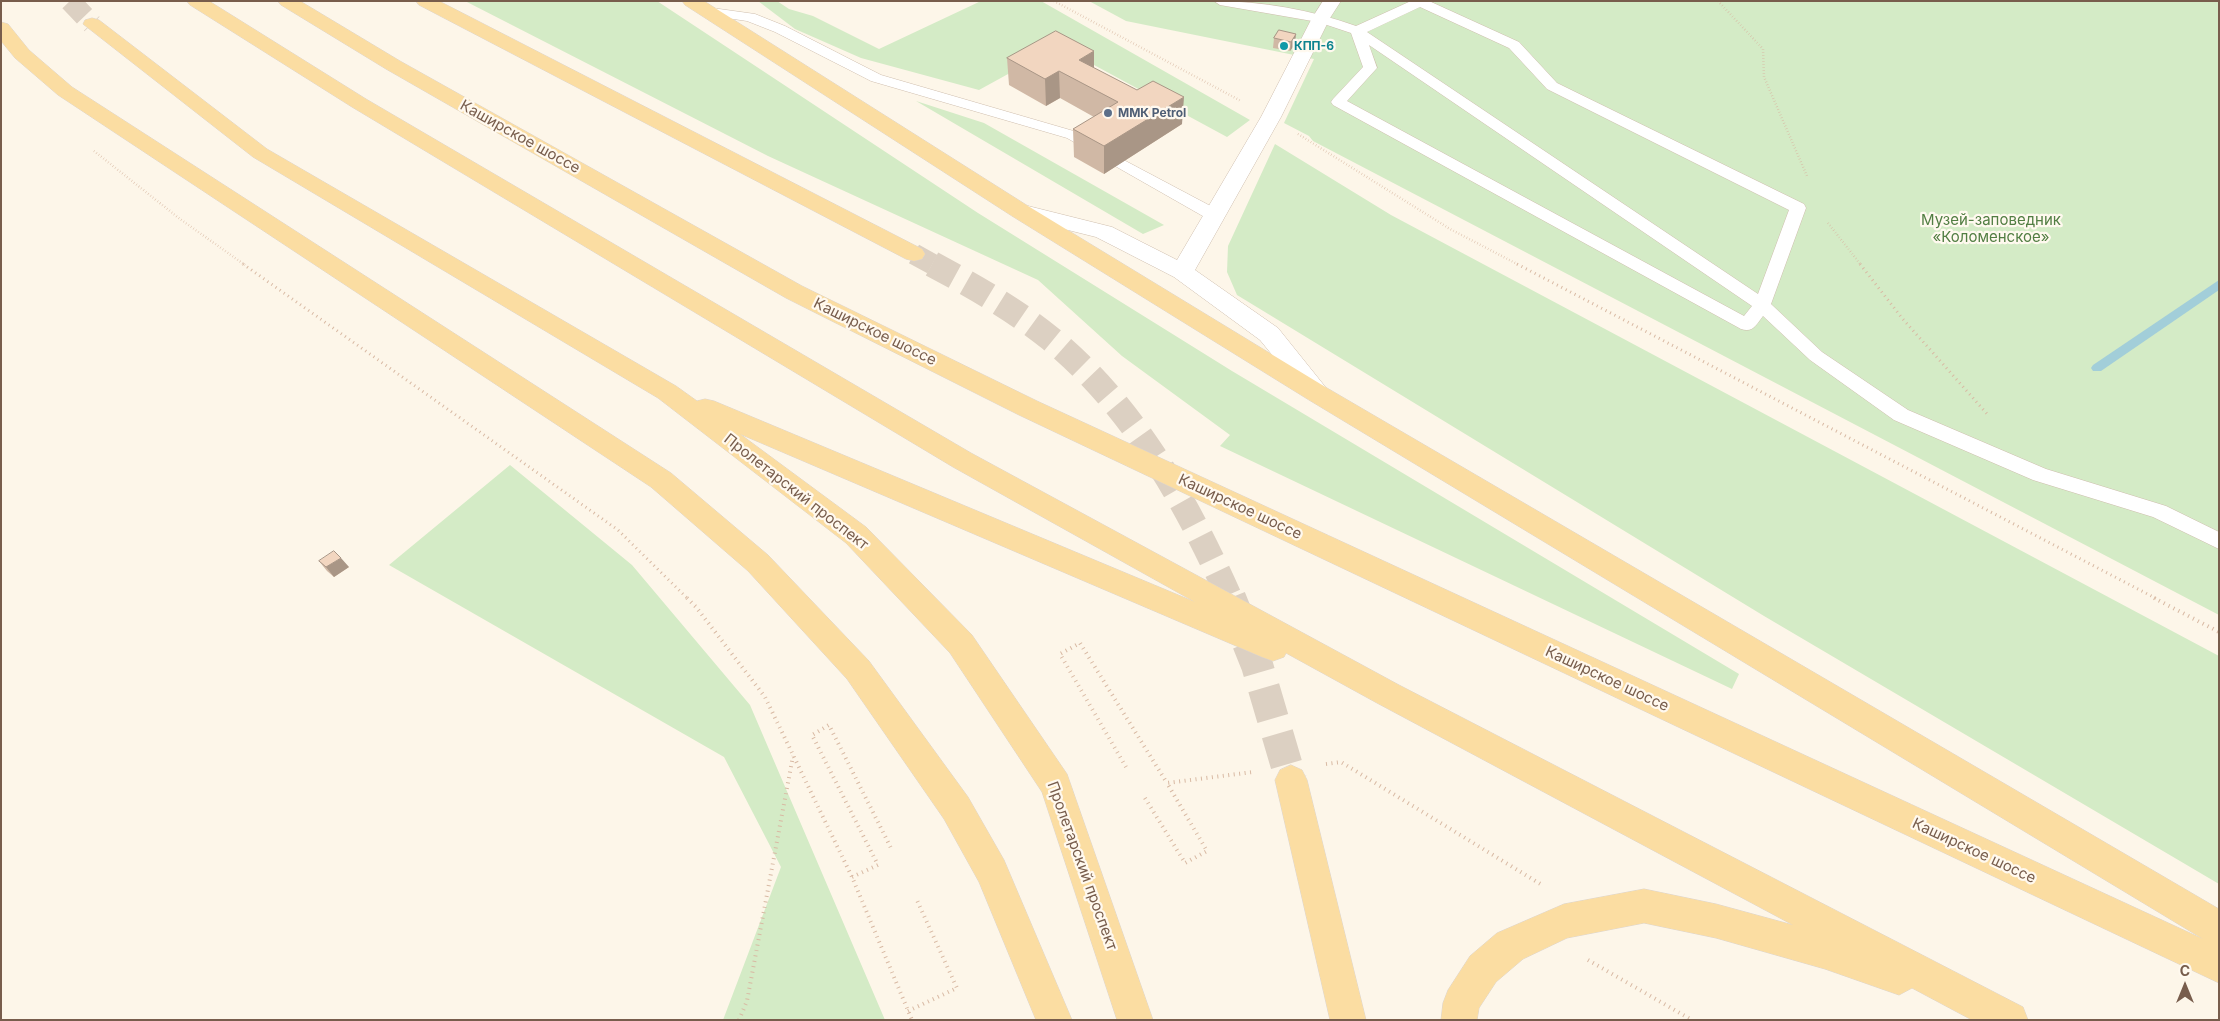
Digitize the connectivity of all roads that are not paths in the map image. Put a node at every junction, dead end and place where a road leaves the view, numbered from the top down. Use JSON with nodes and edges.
{"nodes":[{"id":1,"x":196,"y":1,"type":"edge"},
{"id":2,"x":287,"y":1,"type":"edge"},
{"id":3,"x":425,"y":1,"type":"edge"},
{"id":4,"x":1220,"y":1,"type":"edge"},
{"id":5,"x":1332,"y":1,"type":"edge"},
{"id":6,"x":698,"y":6,"type":"edge"},
{"id":7,"x":1321,"y":18,"type":"junction"},
{"id":8,"x":92,"y":24,"type":"tunnel mouth"},
{"id":9,"x":1,"y":28,"type":"edge"},
{"id":10,"x":1357,"y":32,"type":"junction"},
{"id":11,"x":1091,"y":146,"type":"edge"},
{"id":12,"x":1120,"y":163,"type":"edge"},
{"id":13,"x":1020,"y":211,"type":"junction"},
{"id":14,"x":1214,"y":215,"type":"junction"},
{"id":15,"x":914,"y":254,"type":"tunnel mouth"},
{"id":16,"x":1182,"y":272,"type":"junction"},
{"id":17,"x":1762,"y":305,"type":"junction"},
{"id":18,"x":666,"y":392,"type":"junction"},
{"id":19,"x":1318,"y":394,"type":"junction"},
{"id":20,"x":2219,"y":541,"type":"edge"},
{"id":21,"x":1388,"y":694,"type":"junction"},
{"id":22,"x":1277,"y":775,"type":"tunnel mouth"},
{"id":23,"x":2219,"y":929,"type":"edge"},
{"id":24,"x":2219,"y":965,"type":"edge"},
{"id":25,"x":1998,"y":1013,"type":"edge"},
{"id":26,"x":1054,"y":1020,"type":"edge"},
{"id":27,"x":1135,"y":1020,"type":"edge"},
{"id":28,"x":1348,"y":1020,"type":"edge"},
{"id":29,"x":1459,"y":1020,"type":"edge"}],
"edges":[{"from":1,"to":21,"type":"main road"},
{"from":2,"to":24,"type":"main road","name":"Каширское шоссе"},
{"from":3,"to":15,"type":"main road"},
{"from":4,"to":7,"type":"lane"},
{"from":5,"to":7,"type":"street"},
{"from":6,"to":11,"type":"lane"},
{"from":6,"to":13,"type":"main road"},
{"from":7,"to":10,"type":"lane"},
{"from":7,"to":14,"type":"street"},
{"from":8,"to":18,"type":"main road"},
{"from":9,"to":26,"type":"main road"},
{"from":10,"to":17,"type":"lane"},
{"from":10,"to":17,"type":"lane"},
{"from":10,"to":17,"type":"lane"},
{"from":12,"to":14,"type":"lane"},
{"from":13,"to":16,"type":"street"},
{"from":13,"to":19,"type":"main road"},
{"from":14,"to":16,"type":"street"},
{"from":16,"to":19,"type":"street"},
{"from":17,"to":20,"type":"lane"},
{"from":18,"to":21,"type":"main road"},
{"from":18,"to":27,"type":"main road","name":"Пролетарский проспект"},
{"from":19,"to":23,"type":"main road"},
{"from":21,"to":25,"type":"main road"},
{"from":22,"to":28,"type":"main road"},
{"from":25,"to":29,"type":"main road"}]}
